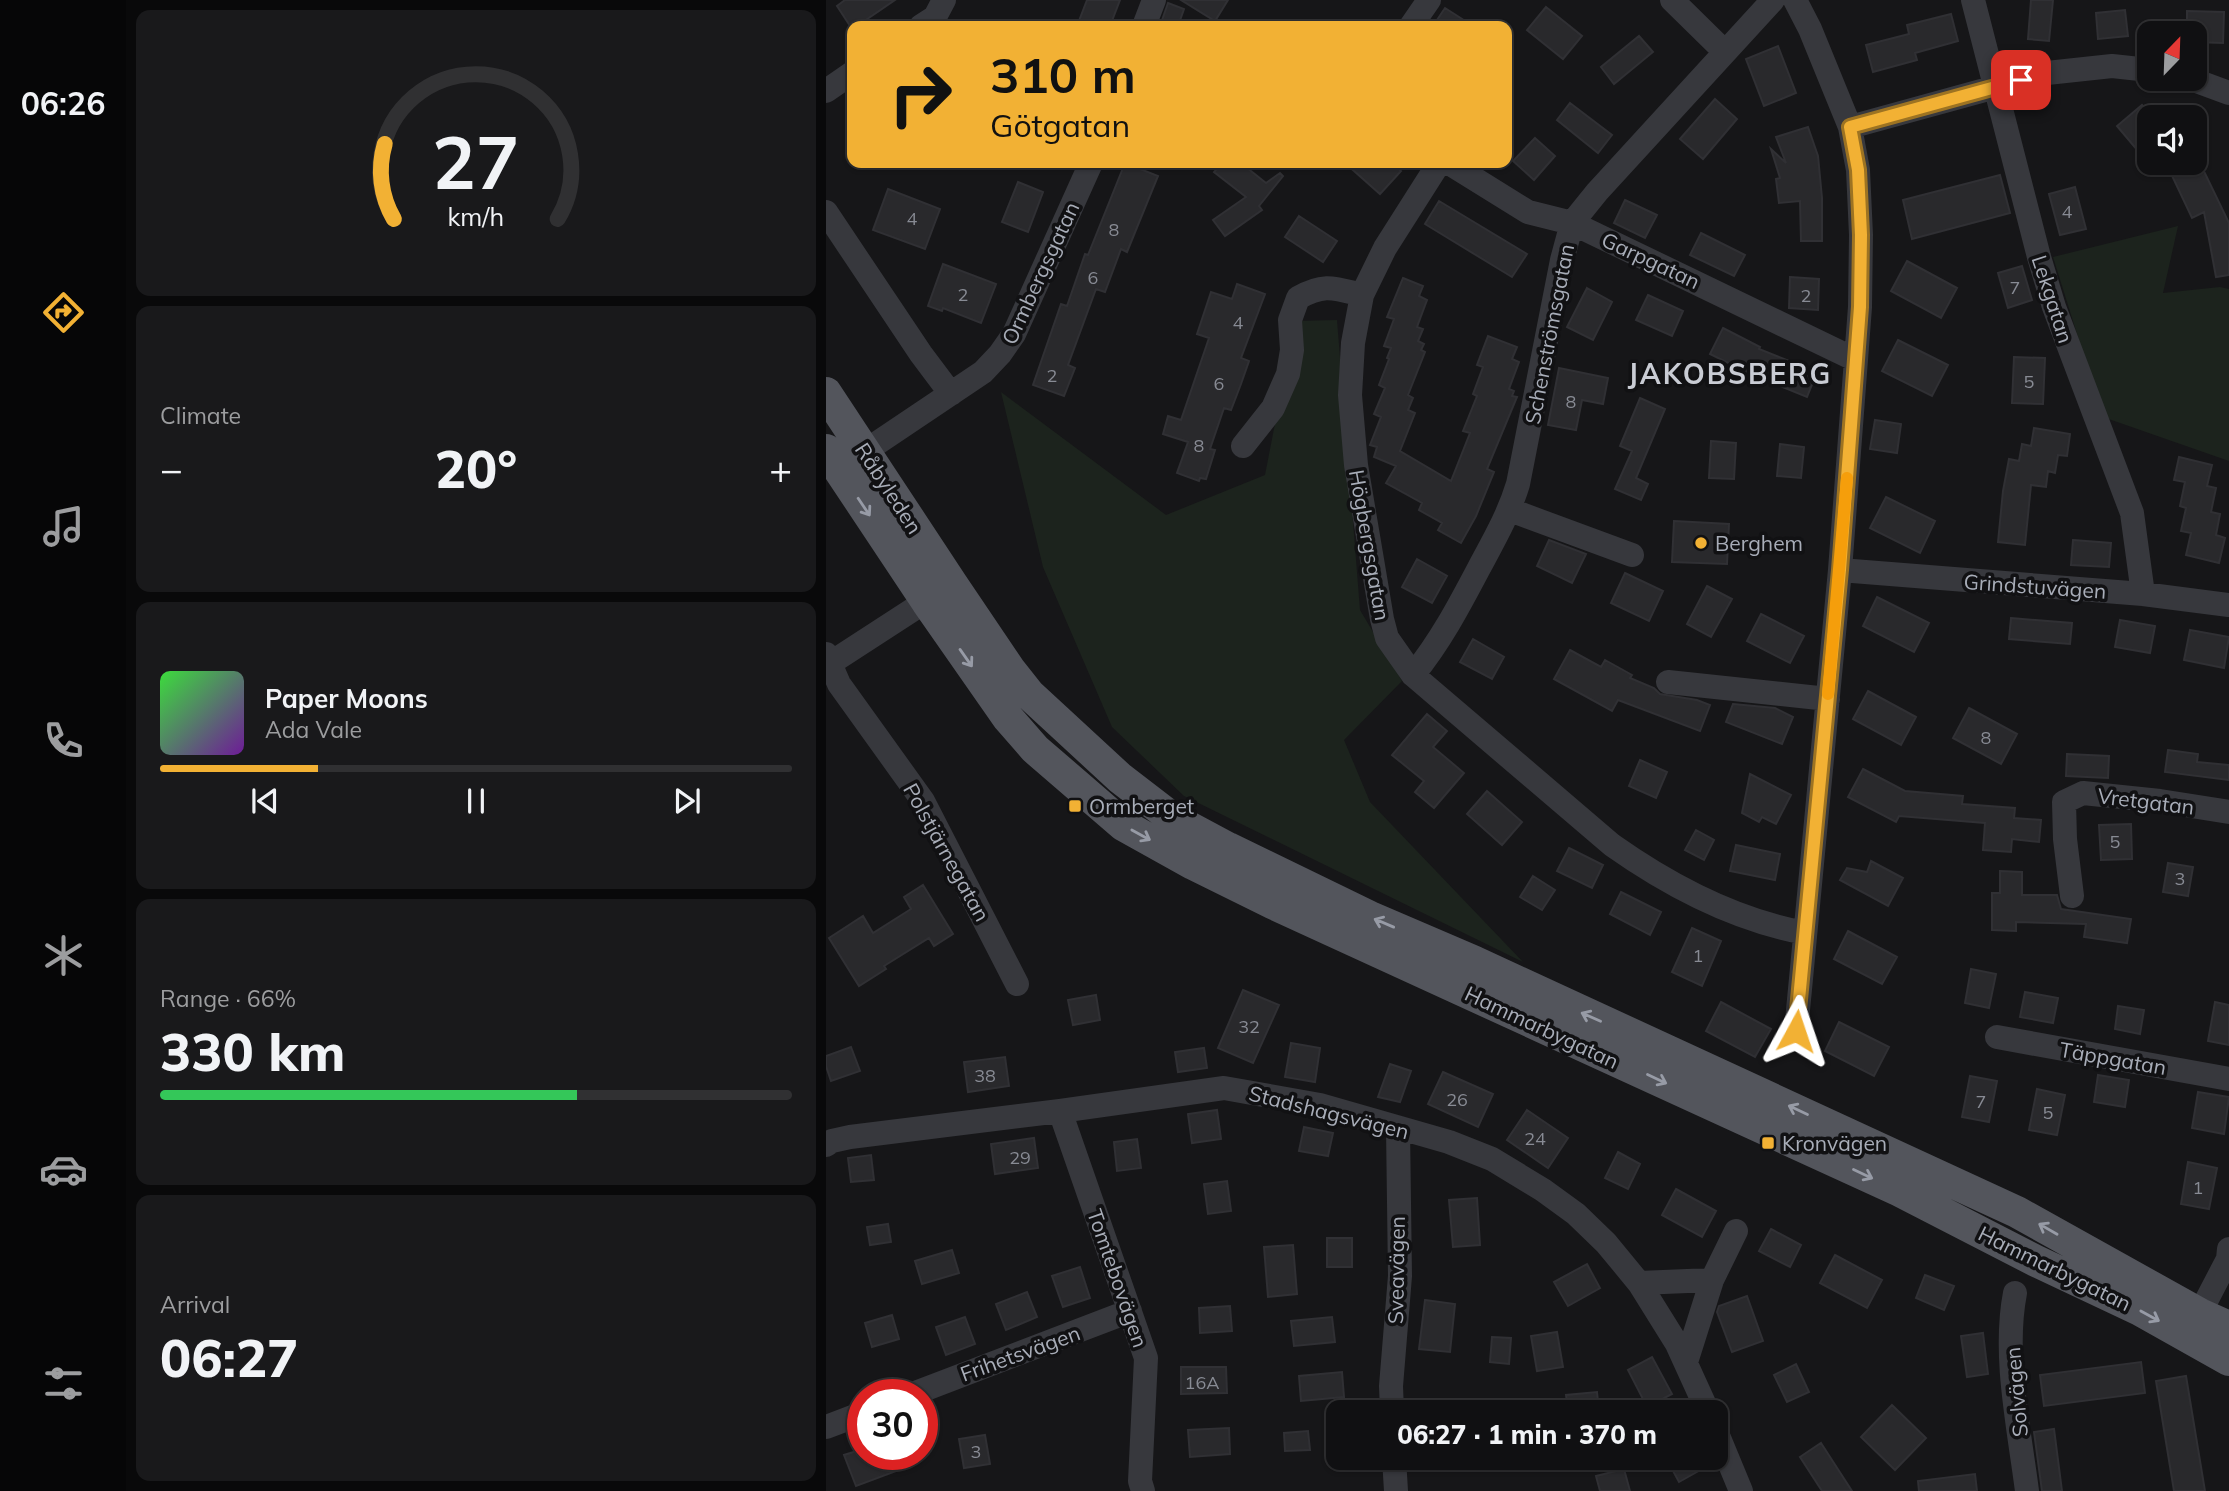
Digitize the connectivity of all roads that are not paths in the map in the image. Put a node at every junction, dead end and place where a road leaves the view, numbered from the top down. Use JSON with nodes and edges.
{"nodes":[{"id":1,"x":944,"y":0,"type":"edge"},
{"id":2,"x":1154,"y":0,"type":"edge"},
{"id":3,"x":1429,"y":0,"type":"edge"},
{"id":4,"x":1672,"y":0,"type":"edge"},
{"id":5,"x":1773,"y":0,"type":"edge"},
{"id":6,"x":1795,"y":0,"type":"edge"},
{"id":7,"x":1973,"y":0,"type":"edge"},
{"id":8,"x":929,"y":21,"type":"edge"},
{"id":9,"x":1146,"y":21,"type":"edge"},
{"id":10,"x":1414,"y":21,"type":"edge"},
{"id":11,"x":1725,"y":51,"type":"junction"},
{"id":12,"x":2137,"y":68,"type":"edge"},
{"id":13,"x":847,"y":76,"type":"edge"},
{"id":14,"x":2207,"y":85,"type":"edge"},
{"id":15,"x":1995,"y":86,"type":"junction"},
{"id":16,"x":826,"y":91,"type":"edge"},
{"id":17,"x":2229,"y":93,"type":"edge"},
{"id":18,"x":1850,"y":127,"type":"junction"},
{"id":19,"x":1089,"y":168,"type":"edge"},
{"id":20,"x":1436,"y":168,"type":"edge"},
{"id":21,"x":1457,"y":168,"type":"edge"},
{"id":22,"x":826,"y":212,"type":"edge"},
{"id":23,"x":1572,"y":223,"type":"junction"},
{"id":24,"x":1362,"y":295,"type":"junction"},
{"id":25,"x":1854,"y":359,"type":"junction"},
{"id":26,"x":826,"y":393,"type":"edge"},
{"id":27,"x":950,"y":394,"type":"junction"},
{"id":28,"x":1243,"y":446,"type":"dead end"},
{"id":29,"x":865,"y":451,"type":"junction"},
{"id":30,"x":832,"y":460,"type":"edge"},
{"id":31,"x":1510,"y":510,"type":"junction"},
{"id":32,"x":1632,"y":555,"type":"dead end"},
{"id":33,"x":1840,"y":570,"type":"junction"},
{"id":34,"x":939,"y":593,"type":"junction"},
{"id":35,"x":2143,"y":594,"type":"junction"},
{"id":36,"x":2229,"y":605,"type":"edge"},
{"id":37,"x":827,"y":661,"type":"edge"},
{"id":38,"x":1413,"y":675,"type":"junction"},
{"id":39,"x":1668,"y":682,"type":"dead end"},
{"id":40,"x":1828,"y":699,"type":"junction"},
{"id":41,"x":2229,"y":812,"type":"edge"},
{"id":42,"x":2072,"y":896,"type":"dead end"},
{"id":43,"x":1805,"y":933,"type":"junction"},
{"id":44,"x":1017,"y":984,"type":"dead end"},
{"id":45,"x":1796,"y":1031,"type":"dead end"},
{"id":46,"x":1997,"y":1037,"type":"dead end"},
{"id":47,"x":2229,"y":1079,"type":"edge"},
{"id":48,"x":1060,"y":1111,"type":"junction"},
{"id":49,"x":1398,"y":1128,"type":"junction"},
{"id":50,"x":826,"y":1145,"type":"edge"},
{"id":51,"x":1736,"y":1231,"type":"dead end"},
{"id":52,"x":2229,"y":1249,"type":"edge"},
{"id":53,"x":1712,"y":1280,"type":"junction"},
{"id":54,"x":1639,"y":1283,"type":"junction"},
{"id":55,"x":2015,"y":1293,"type":"dead end"},
{"id":56,"x":1130,"y":1311,"type":"junction"},
{"id":57,"x":2194,"y":1326,"type":"junction"},
{"id":58,"x":2229,"y":1327,"type":"edge"},
{"id":59,"x":2229,"y":1360,"type":"edge"},
{"id":60,"x":1686,"y":1362,"type":"junction"},
{"id":61,"x":938,"y":1384,"type":"edge"},
{"id":62,"x":1392,"y":1400,"type":"edge"},
{"id":63,"x":1703,"y":1400,"type":"edge"},
{"id":64,"x":847,"y":1419,"type":"edge"},
{"id":65,"x":826,"y":1427,"type":"edge"},
{"id":66,"x":1728,"y":1460,"type":"edge"},
{"id":67,"x":1395,"y":1470,"type":"edge"},
{"id":68,"x":1143,"y":1491,"type":"edge"},
{"id":69,"x":1396,"y":1491,"type":"edge"},
{"id":70,"x":1741,"y":1491,"type":"edge"},
{"id":71,"x":2027,"y":1491,"type":"edge"}],
"edges":[{"from":1,"to":8,"type":"street"},
{"from":2,"to":9,"type":"street"},
{"from":3,"to":10,"type":"street"},
{"from":4,"to":11,"type":"street"},
{"from":5,"to":11,"type":"street","name":"Schenströmsgatan"},
{"from":6,"to":18,"type":"street"},
{"from":7,"to":15,"type":"street","name":"Lekgatan"},
{"from":11,"to":23,"type":"street","name":"Schenströmsgatan"},
{"from":12,"to":15,"type":"street"},
{"from":13,"to":16,"type":"street"},
{"from":14,"to":17,"type":"street"},
{"from":15,"to":18,"type":"street"},
{"from":15,"to":35,"type":"street","name":"Lekgatan"},
{"from":18,"to":25,"type":"street"},
{"from":19,"to":27,"type":"street","name":"Ormbergsgatan"},
{"from":20,"to":24,"type":"street","name":"Högbergsgatan"},
{"from":21,"to":23,"type":"street","name":"Garpgatan"},
{"from":22,"to":27,"type":"street"},
{"from":23,"to":25,"type":"street","name":"Garpgatan"},
{"from":23,"to":31,"type":"street","name":"Schenströmsgatan"},
{"from":24,"to":28,"type":"street"},
{"from":24,"to":38,"type":"street","name":"Högbergsgatan"},
{"from":25,"to":33,"type":"street"},
{"from":26,"to":29,"type":"main road","name":"Råbyleden"},
{"from":27,"to":29,"type":"street","name":"Ormbergsgatan"},
{"from":29,"to":30,"type":"street","name":"Ormbergsgatan"},
{"from":29,"to":34,"type":"main road","name":"Råbyleden"},
{"from":30,"to":34,"type":"main road","name":"Råbyleden","one_way":true},
{"from":31,"to":32,"type":"street"},
{"from":31,"to":38,"type":"street","name":"Schenströmsgatan"},
{"from":33,"to":35,"type":"street","name":"Grindstuvägen"},
{"from":33,"to":40,"type":"street"},
{"from":34,"to":37,"type":"street"},
{"from":34,"to":57,"type":"main road","name":"Hammarbygatan"},
{"from":35,"to":36,"type":"street","name":"Grindstuvägen"},
{"from":37,"to":44,"type":"street","name":"Polstjärnegatan"},
{"from":38,"to":43,"type":"street","name":"Högbergsgatan"},
{"from":39,"to":40,"type":"street"},
{"from":40,"to":43,"type":"street"},
{"from":41,"to":42,"type":"street","name":"Vretgatan"},
{"from":43,"to":45,"type":"street"},
{"from":46,"to":47,"type":"street","name":"Täppgatan"},
{"from":48,"to":49,"type":"street","name":"Stadshagsvägen"},
{"from":48,"to":50,"type":"street","name":"Stadshagsvägen"},
{"from":48,"to":56,"type":"street","name":"Tomtebovägen"},
{"from":49,"to":54,"type":"street","name":"Stadshagsvägen"},
{"from":49,"to":62,"type":"street","name":"Sveavägen"},
{"from":51,"to":53,"type":"street"},
{"from":52,"to":57,"type":"street"},
{"from":53,"to":54,"type":"street"},
{"from":53,"to":60,"type":"street"},
{"from":54,"to":60,"type":"street","name":"Stadshagsvägen"},
{"from":55,"to":71,"type":"street","name":"Solvägen"},
{"from":56,"to":61,"type":"street","name":"Frihetsvägen"},
{"from":56,"to":68,"type":"street","name":"Tomtebovägen"},
{"from":57,"to":58,"type":"main road","name":"Hammarbygatan"},
{"from":57,"to":59,"type":"main road","name":"Hammarbygatan"},
{"from":60,"to":63,"type":"street","name":"Stadshagsvägen"},
{"from":64,"to":65,"type":"street"},
{"from":66,"to":70,"type":"street"},
{"from":67,"to":69,"type":"street"}]}
